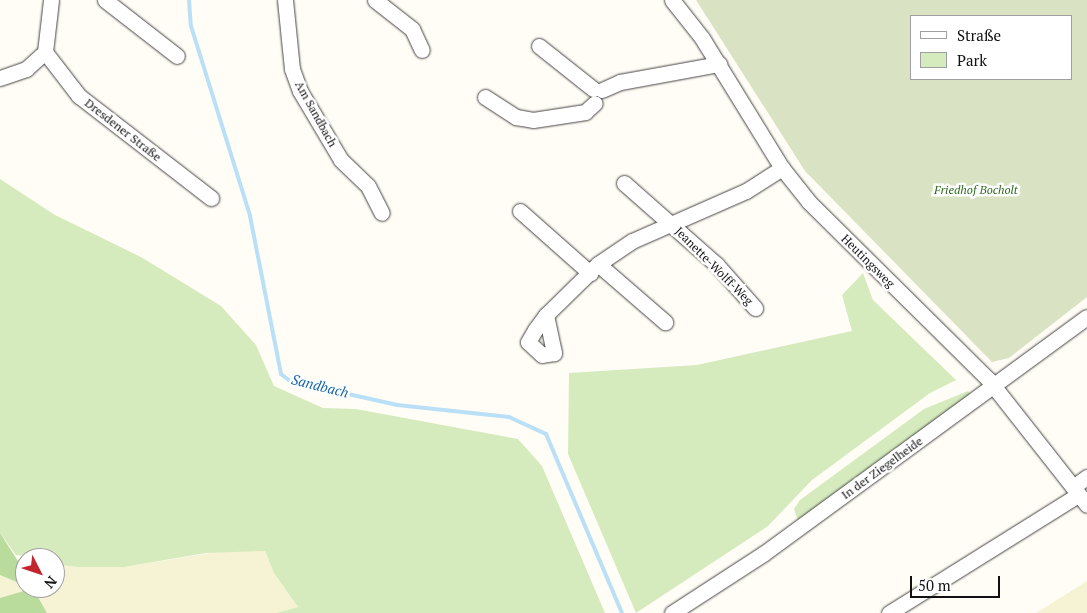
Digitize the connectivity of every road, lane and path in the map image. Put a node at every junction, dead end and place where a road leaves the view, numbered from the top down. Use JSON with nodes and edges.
{"nodes":[{"id":1,"x":51,"y":0,"type":"edge"},
{"id":2,"x":105,"y":0,"type":"edge"},
{"id":3,"x":285,"y":0,"type":"edge"},
{"id":4,"x":375,"y":0,"type":"edge"},
{"id":5,"x":672,"y":0,"type":"edge"},
{"id":6,"x":539,"y":46,"type":"dead end"},
{"id":7,"x":422,"y":50,"type":"dead end"},
{"id":8,"x":45,"y":52,"type":"junction"},
{"id":9,"x":178,"y":56,"type":"dead end"},
{"id":10,"x":719,"y":64,"type":"junction"},
{"id":11,"x":0,"y":78,"type":"edge"},
{"id":12,"x":596,"y":94,"type":"junction"},
{"id":13,"x":485,"y":97,"type":"dead end"},
{"id":14,"x":782,"y":168,"type":"junction"},
{"id":15,"x":624,"y":183,"type":"dead end"},
{"id":16,"x":211,"y":198,"type":"dead end"},
{"id":17,"x":520,"y":211,"type":"dead end"},
{"id":18,"x":382,"y":212,"type":"dead end"},
{"id":19,"x":672,"y":224,"type":"junction"},
{"id":20,"x":594,"y":269,"type":"junction"},
{"id":21,"x":755,"y":308,"type":"dead end"},
{"id":22,"x":546,"y":315,"type":"dead end"},
{"id":23,"x":1087,"y":316,"type":"edge"},
{"id":24,"x":665,"y":322,"type":"dead end"},
{"id":25,"x":994,"y":386,"type":"junction"},
{"id":26,"x":1087,"y":477,"type":"edge"},
{"id":27,"x":1079,"y":496,"type":"edge"},
{"id":28,"x":672,"y":613,"type":"edge"},
{"id":29,"x":889,"y":613,"type":"edge"}],
"edges":[{"from":1,"to":8,"type":"street"},
{"from":2,"to":9,"type":"street"},
{"from":3,"to":18,"type":"street","name":"Am Sandbach"},
{"from":4,"to":7,"type":"street"},
{"from":5,"to":10,"type":"street","name":"Heutingsweg"},
{"from":6,"to":12,"type":"street"},
{"from":8,"to":11,"type":"street"},
{"from":8,"to":16,"type":"street","name":"Dresdener Straße"},
{"from":10,"to":12,"type":"street"},
{"from":10,"to":14,"type":"street","name":"Heutingsweg"},
{"from":12,"to":13,"type":"street"},
{"from":14,"to":19,"type":"street","name":"Jeanette-Wolff-Weg"},
{"from":14,"to":25,"type":"street","name":"Heutingsweg"},
{"from":15,"to":19,"type":"street","name":"Jeanette-Wolff-Weg"},
{"from":17,"to":20,"type":"street"},
{"from":19,"to":20,"type":"street","name":"Jeanette-Wolff-Weg"},
{"from":19,"to":21,"type":"street","name":"Jeanette-Wolff-Weg"},
{"from":20,"to":22,"type":"street","name":"Jeanette-Wolff-Weg"},
{"from":20,"to":24,"type":"street"},
{"from":23,"to":25,"type":"street","name":"In der Ziegelheide"},
{"from":25,"to":27,"type":"street","name":"Heutingsweg"},
{"from":25,"to":28,"type":"street","name":"In der Ziegelheide"},
{"from":26,"to":27,"type":"street"},
{"from":27,"to":29,"type":"street"}]}
